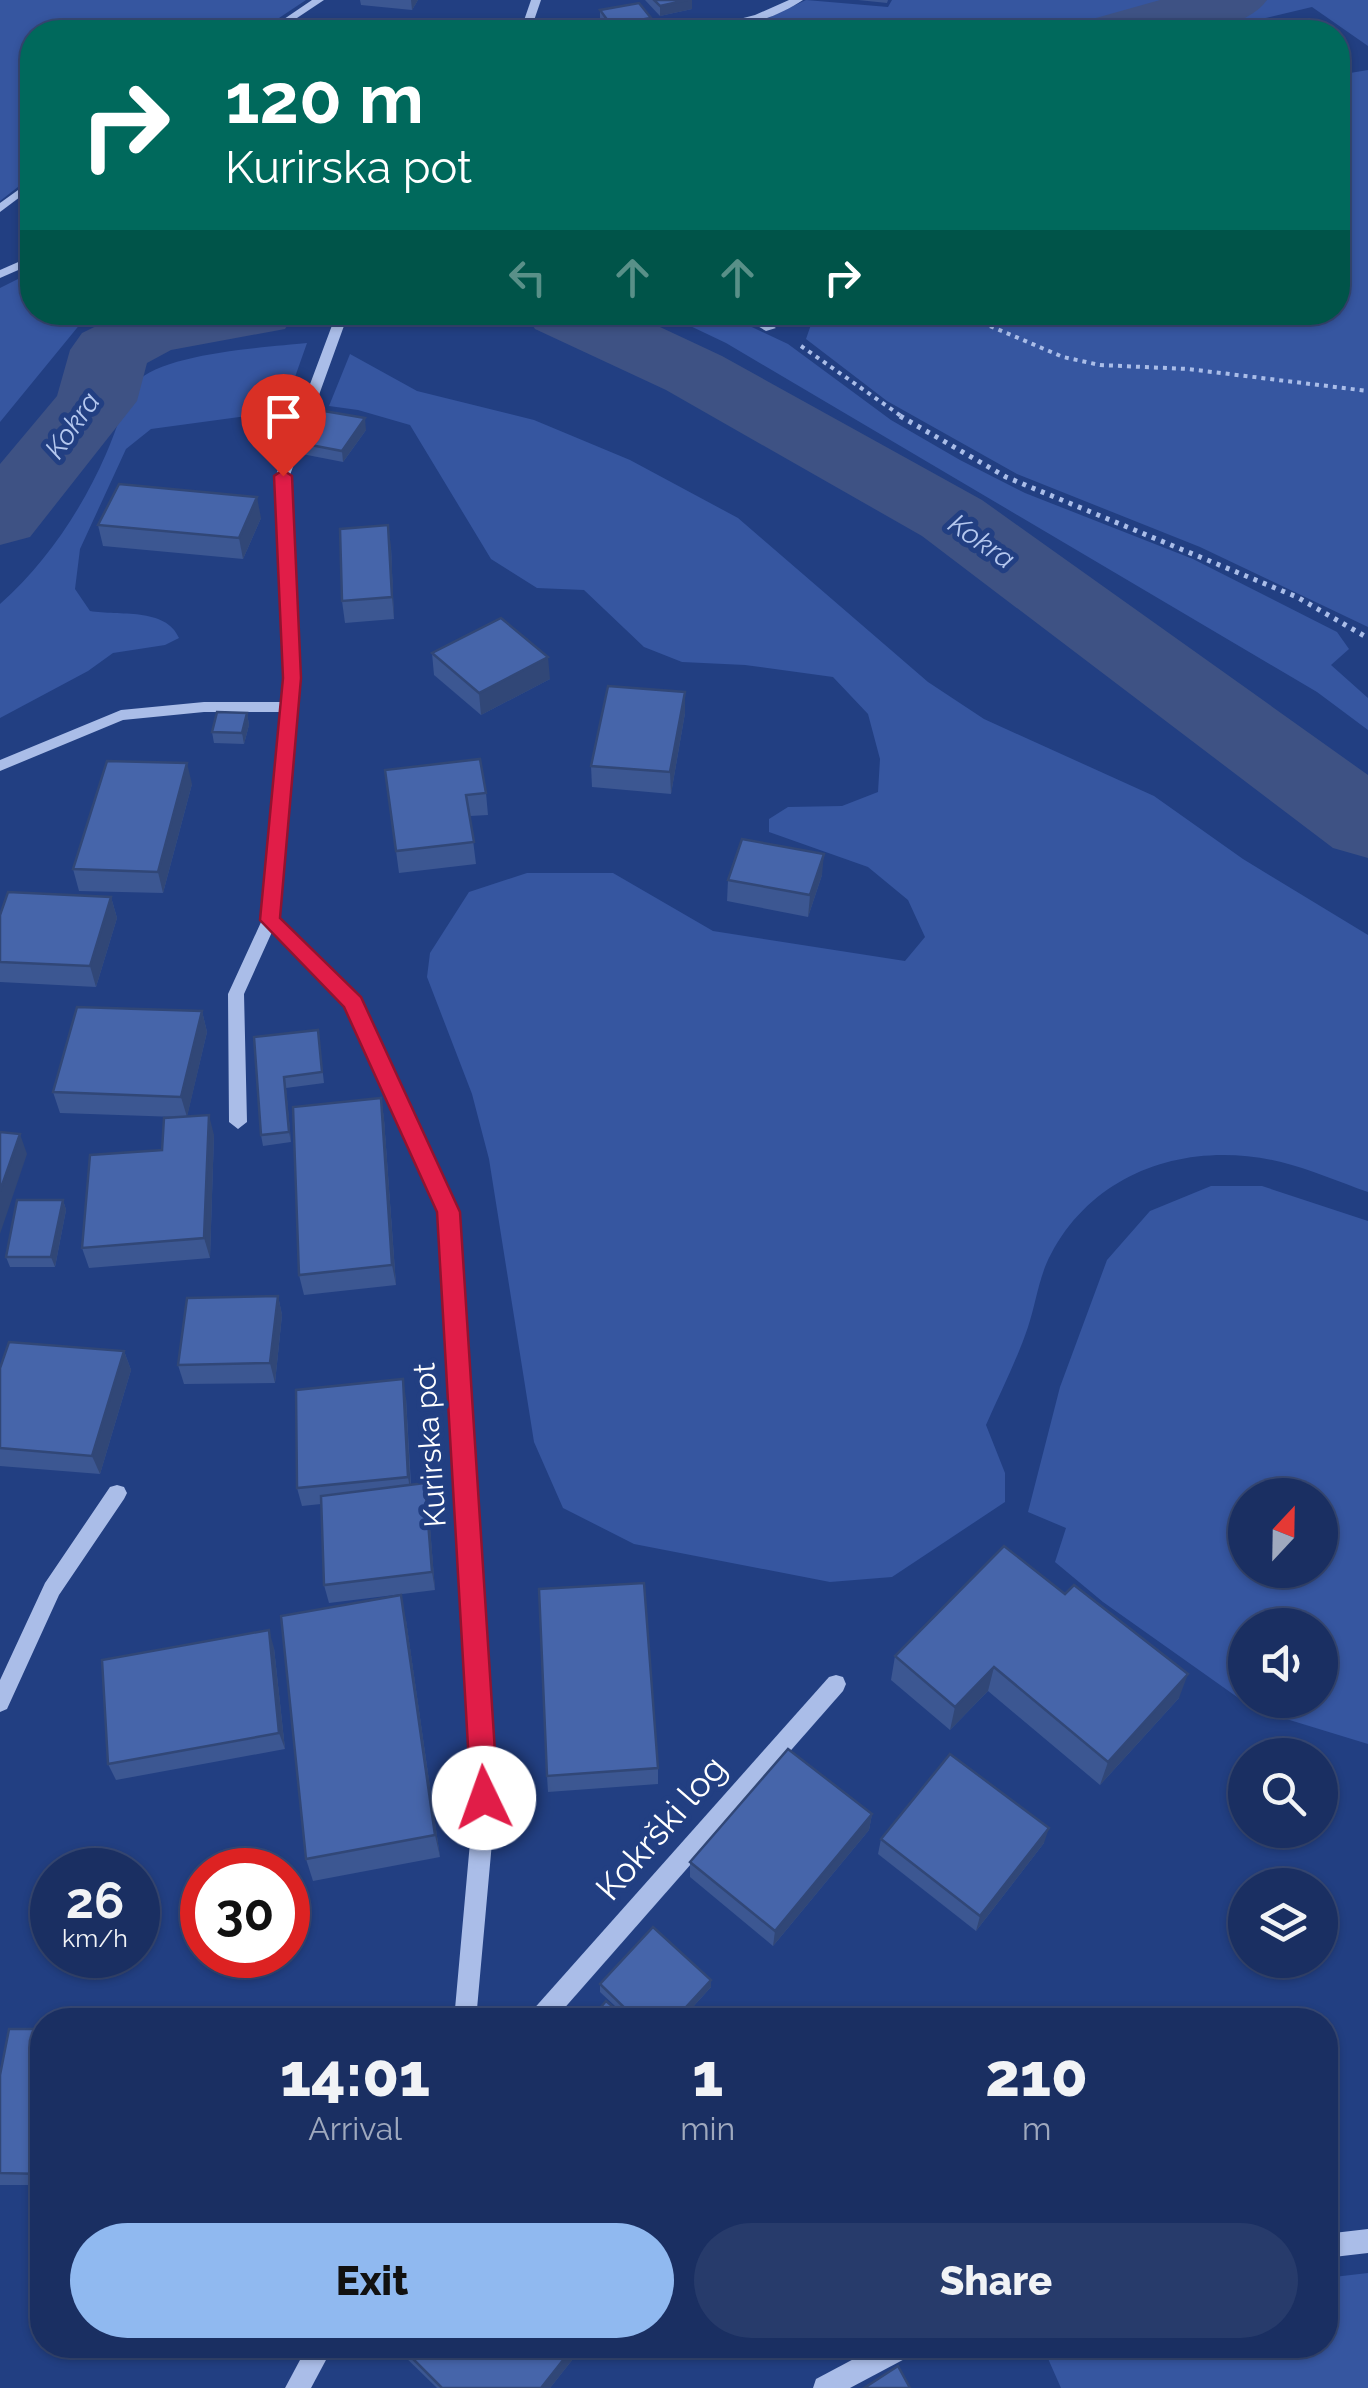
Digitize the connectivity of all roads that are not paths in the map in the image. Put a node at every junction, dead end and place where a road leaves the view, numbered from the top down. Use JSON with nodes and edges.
{"nodes":[{"id":1,"x":319,"y":0,"type":"edge"},
{"id":2,"x":798,"y":0,"type":"edge"},
{"id":3,"x":288,"y":20,"type":"edge"},
{"id":4,"x":749,"y":20,"type":"edge"},
{"id":5,"x":20,"y":193,"type":"edge"},
{"id":6,"x":0,"y":209,"type":"edge"},
{"id":7,"x":338,"y":325,"type":"edge"},
{"id":8,"x":764,"y":325,"type":"edge"},
{"id":9,"x":770,"y":328,"type":"road end"},
{"id":10,"x":291,"y":707,"type":"junction"},
{"id":11,"x":0,"y":766,"type":"edge"},
{"id":12,"x":270,"y":920,"type":"junction"},
{"id":13,"x":238,"y":1122,"type":"dead end"},
{"id":14,"x":118,"y":1492,"type":"dead end"},
{"id":15,"x":836,"y":1684,"type":"dead end"},
{"id":16,"x":0,"y":1702,"type":"edge"},
{"id":17,"x":466,"y":2008,"type":"edge"},
{"id":18,"x":550,"y":2008,"type":"edge"},
{"id":19,"x":1368,"y":2241,"type":"edge"},
{"id":20,"x":1338,"y":2244,"type":"edge"},
{"id":21,"x":314,"y":2358,"type":"edge"},
{"id":22,"x":882,"y":2358,"type":"edge"},
{"id":23,"x":297,"y":2388,"type":"edge"},
{"id":24,"x":825,"y":2388,"type":"edge"}],
"edges":[{"from":1,"to":3,"type":"street"},
{"from":2,"to":4,"type":"street"},
{"from":5,"to":6,"type":"street"},
{"from":7,"to":10,"type":"street"},
{"from":8,"to":9,"type":"street"},
{"from":10,"to":11,"type":"street"},
{"from":10,"to":12,"type":"street"},
{"from":12,"to":13,"type":"street"},
{"from":12,"to":17,"type":"street","name":"Kurirska pot"},
{"from":14,"to":16,"type":"street"},
{"from":15,"to":18,"type":"street","name":"Kokrški log"},
{"from":19,"to":20,"type":"street"},
{"from":21,"to":23,"type":"street"},
{"from":22,"to":24,"type":"street"}]}
